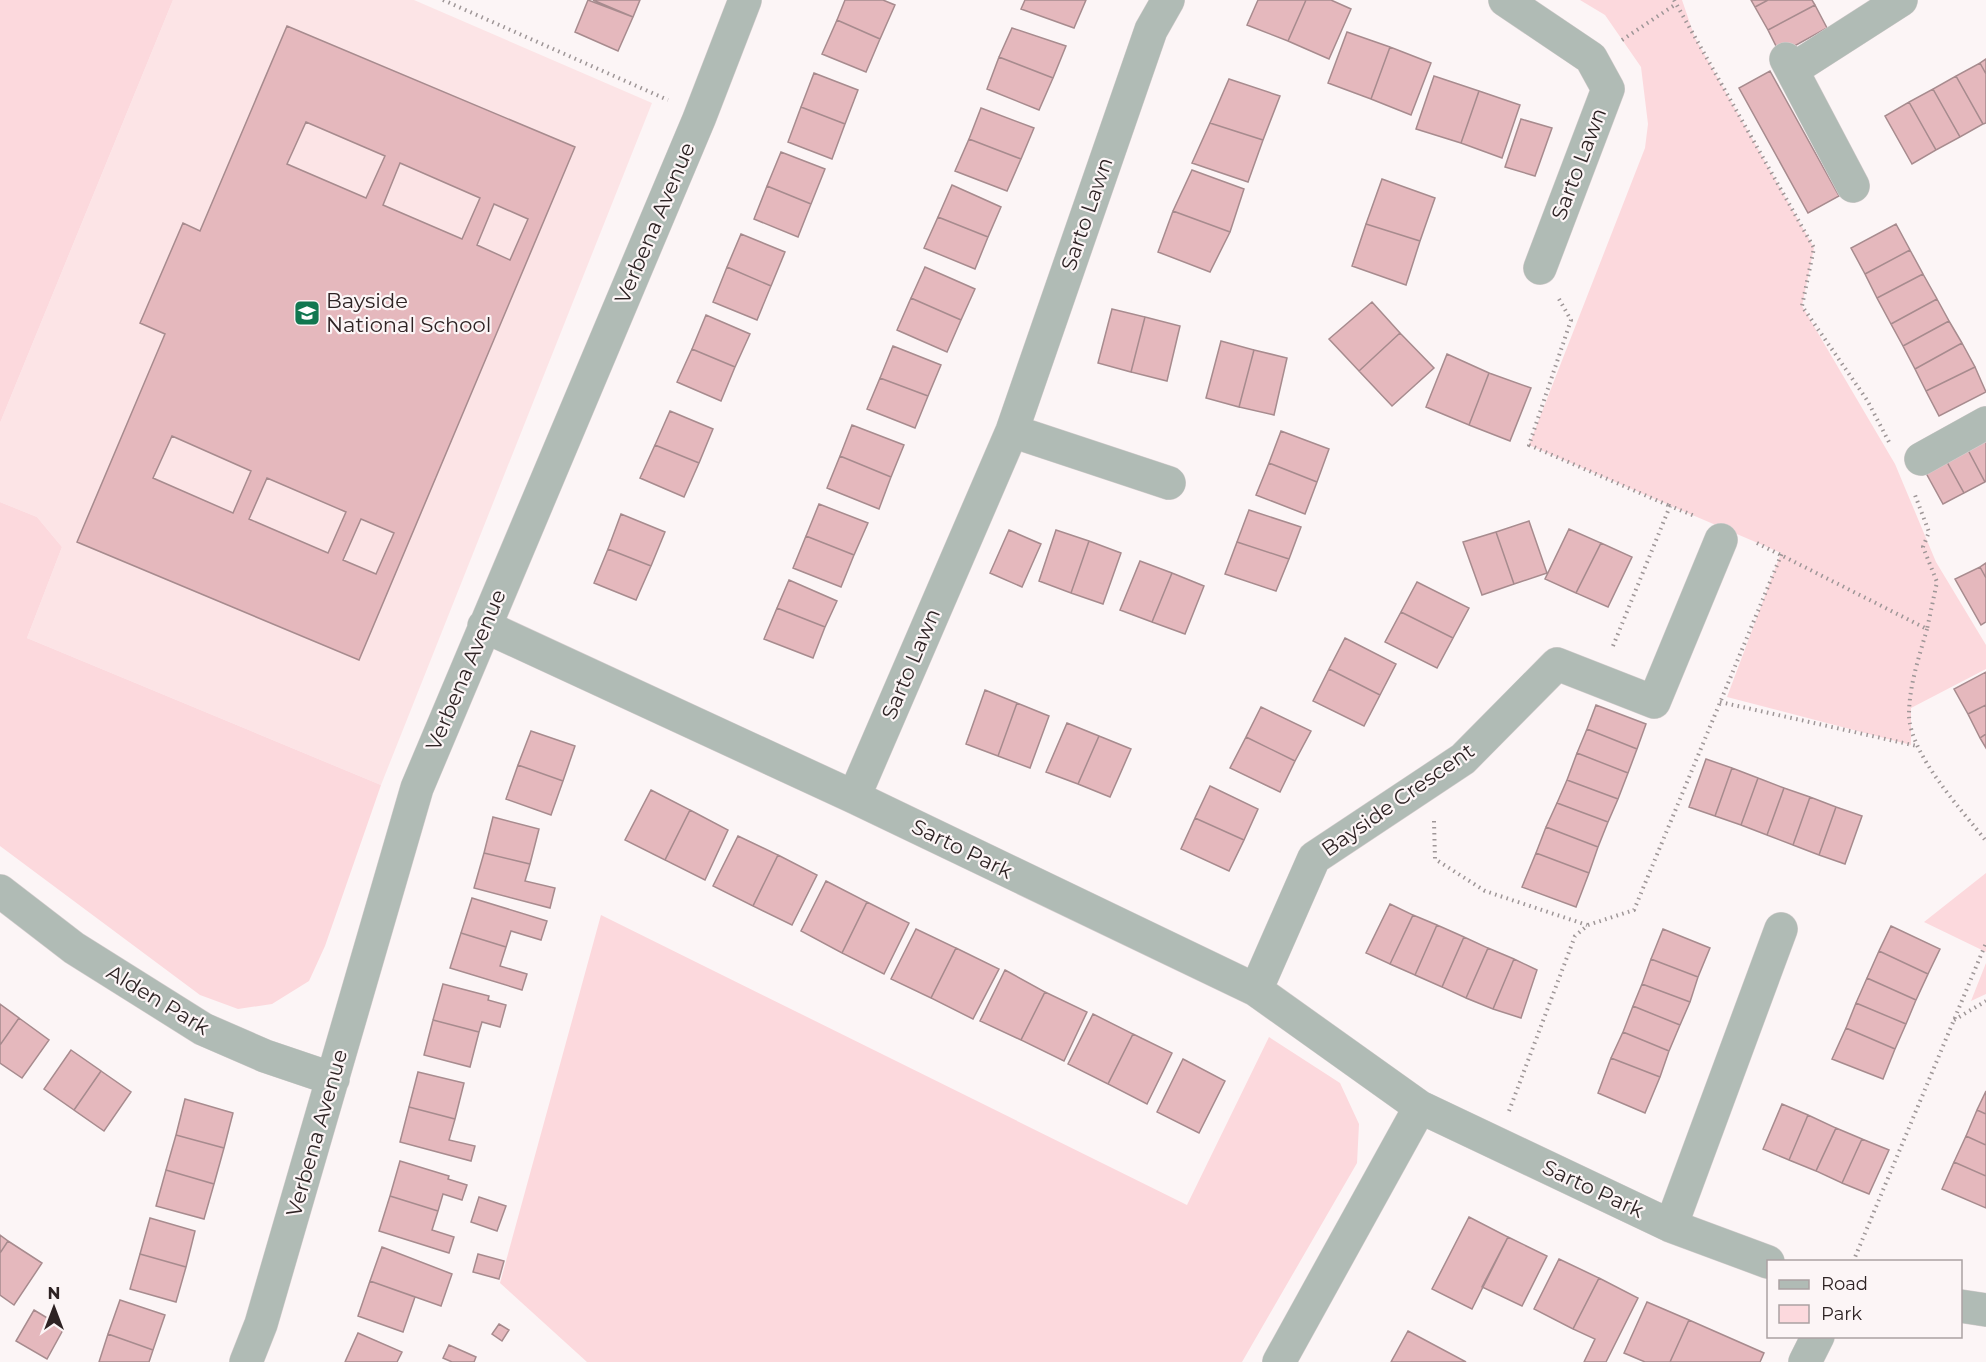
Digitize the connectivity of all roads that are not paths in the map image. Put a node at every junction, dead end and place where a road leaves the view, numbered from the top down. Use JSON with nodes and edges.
{"nodes":[{"id":1,"x":745,"y":0,"type":"edge"},
{"id":2,"x":1168,"y":0,"type":"edge"},
{"id":3,"x":1505,"y":0,"type":"edge"},
{"id":4,"x":1910,"y":5,"type":"edge"},
{"id":5,"x":1853,"y":186,"type":"dead end"},
{"id":6,"x":1540,"y":268,"type":"road end"},
{"id":7,"x":1986,"y":423,"type":"edge"},
{"id":8,"x":1012,"y":431,"type":"junction"},
{"id":9,"x":1908,"y":466,"type":"road end"},
{"id":10,"x":1169,"y":483,"type":"dead end"},
{"id":11,"x":1724,"y":533,"type":"road end"},
{"id":12,"x":484,"y":626,"type":"junction"},
{"id":13,"x":854,"y":797,"type":"junction"},
{"id":14,"x":0,"y":891,"type":"edge"},
{"id":15,"x":1781,"y":929,"type":"dead end"},
{"id":16,"x":1256,"y":990,"type":"junction"},
{"id":17,"x":333,"y":1079,"type":"junction"},
{"id":18,"x":1420,"y":1107,"type":"junction"},
{"id":19,"x":1671,"y":1226,"type":"junction"},
{"id":20,"x":1767,"y":1262,"type":"edge"},
{"id":21,"x":1962,"y":1306,"type":"edge"},
{"id":22,"x":1986,"y":1310,"type":"edge"},
{"id":23,"x":1817,"y":1338,"type":"edge"},
{"id":24,"x":246,"y":1362,"type":"edge"},
{"id":25,"x":1279,"y":1362,"type":"edge"},
{"id":26,"x":1805,"y":1362,"type":"edge"}],
"edges":[{"from":1,"to":12,"type":"street","name":"Verbena Avenue"},
{"from":2,"to":8,"type":"street","name":"Sarto Lawn"},
{"from":3,"to":6,"type":"street","name":"Sarto Lawn"},
{"from":4,"to":5,"type":"street"},
{"from":7,"to":9,"type":"street"},
{"from":8,"to":10,"type":"street"},
{"from":8,"to":13,"type":"street","name":"Sarto Lawn"},
{"from":11,"to":16,"type":"street","name":"Bayside Crescent"},
{"from":12,"to":13,"type":"street","name":"Sarto Park"},
{"from":12,"to":17,"type":"street","name":"Verbena Avenue"},
{"from":13,"to":16,"type":"street","name":"Sarto Park"},
{"from":14,"to":17,"type":"street","name":"Alden Park"},
{"from":15,"to":19,"type":"street"},
{"from":16,"to":18,"type":"street","name":"Sarto Park"},
{"from":17,"to":24,"type":"street","name":"Verbena Avenue"},
{"from":18,"to":19,"type":"street","name":"Sarto Park"},
{"from":18,"to":25,"type":"street"},
{"from":19,"to":20,"type":"street","name":"Sarto Park"},
{"from":21,"to":22,"type":"street"},
{"from":23,"to":26,"type":"street"}]}
